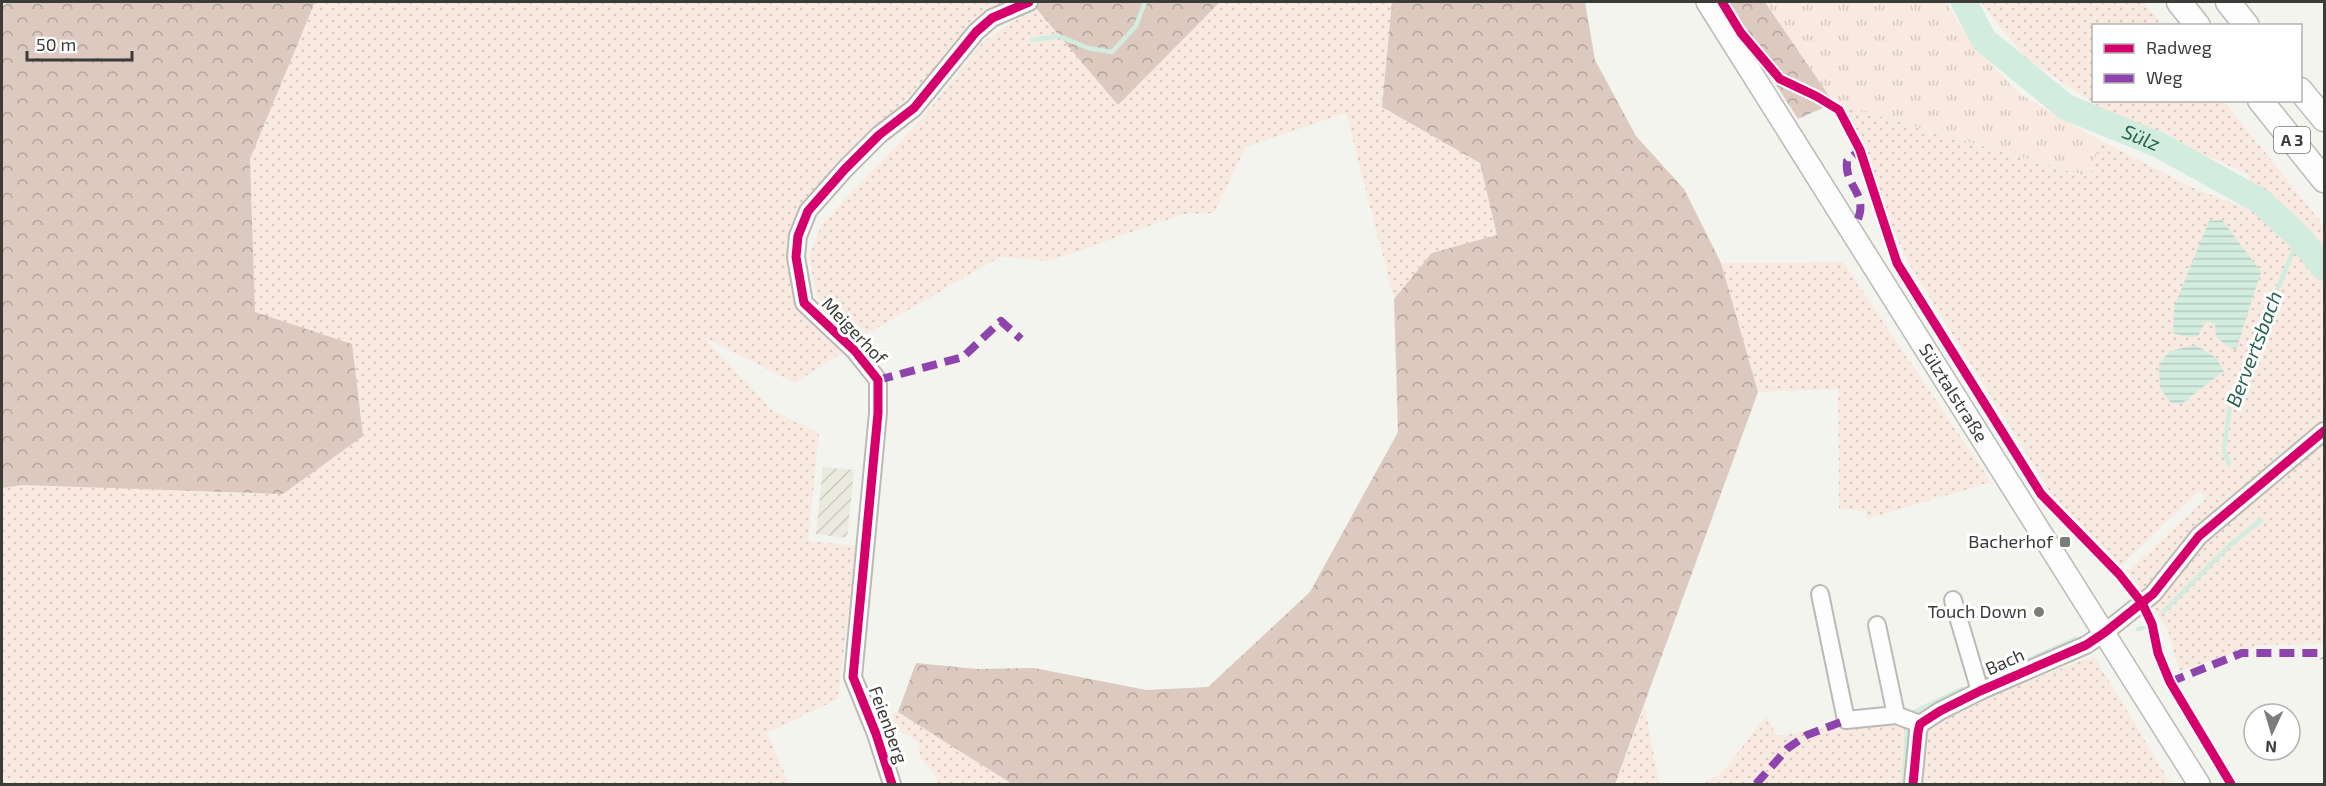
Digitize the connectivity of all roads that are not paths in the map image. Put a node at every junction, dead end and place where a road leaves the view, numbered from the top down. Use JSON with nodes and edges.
{"nodes":[{"id":1,"x":1029,"y":2,"type":"edge"},
{"id":2,"x":1707,"y":2,"type":"edge"},
{"id":3,"x":2179,"y":2,"type":"edge"},
{"id":4,"x":2228,"y":2,"type":"edge"},
{"id":5,"x":2197,"y":24,"type":"edge"},
{"id":6,"x":2245,"y":24,"type":"edge"},
{"id":7,"x":2302,"y":91,"type":"edge"},
{"id":8,"x":2262,"y":102,"type":"edge"},
{"id":9,"x":2325,"y":119,"type":"edge"},
{"id":10,"x":2325,"y":180,"type":"edge"},
{"id":11,"x":2325,"y":431,"type":"edge"},
{"id":12,"x":1820,"y":594,"type":"dead end"},
{"id":13,"x":1953,"y":600,"type":"dead end"},
{"id":14,"x":1877,"y":625,"type":"dead end"},
{"id":15,"x":2104,"y":633,"type":"junction"},
{"id":16,"x":853,"y":677,"type":"joint"},
{"id":17,"x":1980,"y":691,"type":"junction"},
{"id":18,"x":1896,"y":715,"type":"junction"},
{"id":19,"x":1920,"y":724,"type":"junction"},
{"id":20,"x":892,"y":784,"type":"edge"},
{"id":21,"x":1913,"y":784,"type":"edge"},
{"id":22,"x":2199,"y":784,"type":"edge"}],
"edges":[{"from":1,"to":16,"type":"street","name":"Meigerhof"},
{"from":2,"to":15,"type":"main road","name":"Sülztalstraße"},
{"from":3,"to":5,"type":"highway"},
{"from":4,"to":6,"type":"highway"},
{"from":7,"to":9,"type":"highway","number":"A 3"},
{"from":8,"to":10,"type":"highway","number":"A 3"},
{"from":11,"to":15,"type":"street","name":"Bach"},
{"from":12,"to":18,"type":"street"},
{"from":13,"to":17,"type":"street","name":"Bach"},
{"from":14,"to":18,"type":"street"},
{"from":15,"to":17,"type":"street","name":"Bach"},
{"from":15,"to":22,"type":"main road","name":"Sülztalstraße"},
{"from":16,"to":20,"type":"street","name":"Feienberg"},
{"from":17,"to":19,"type":"street","name":"Bach"},
{"from":18,"to":19,"type":"street"},
{"from":19,"to":21,"type":"street"}]}
